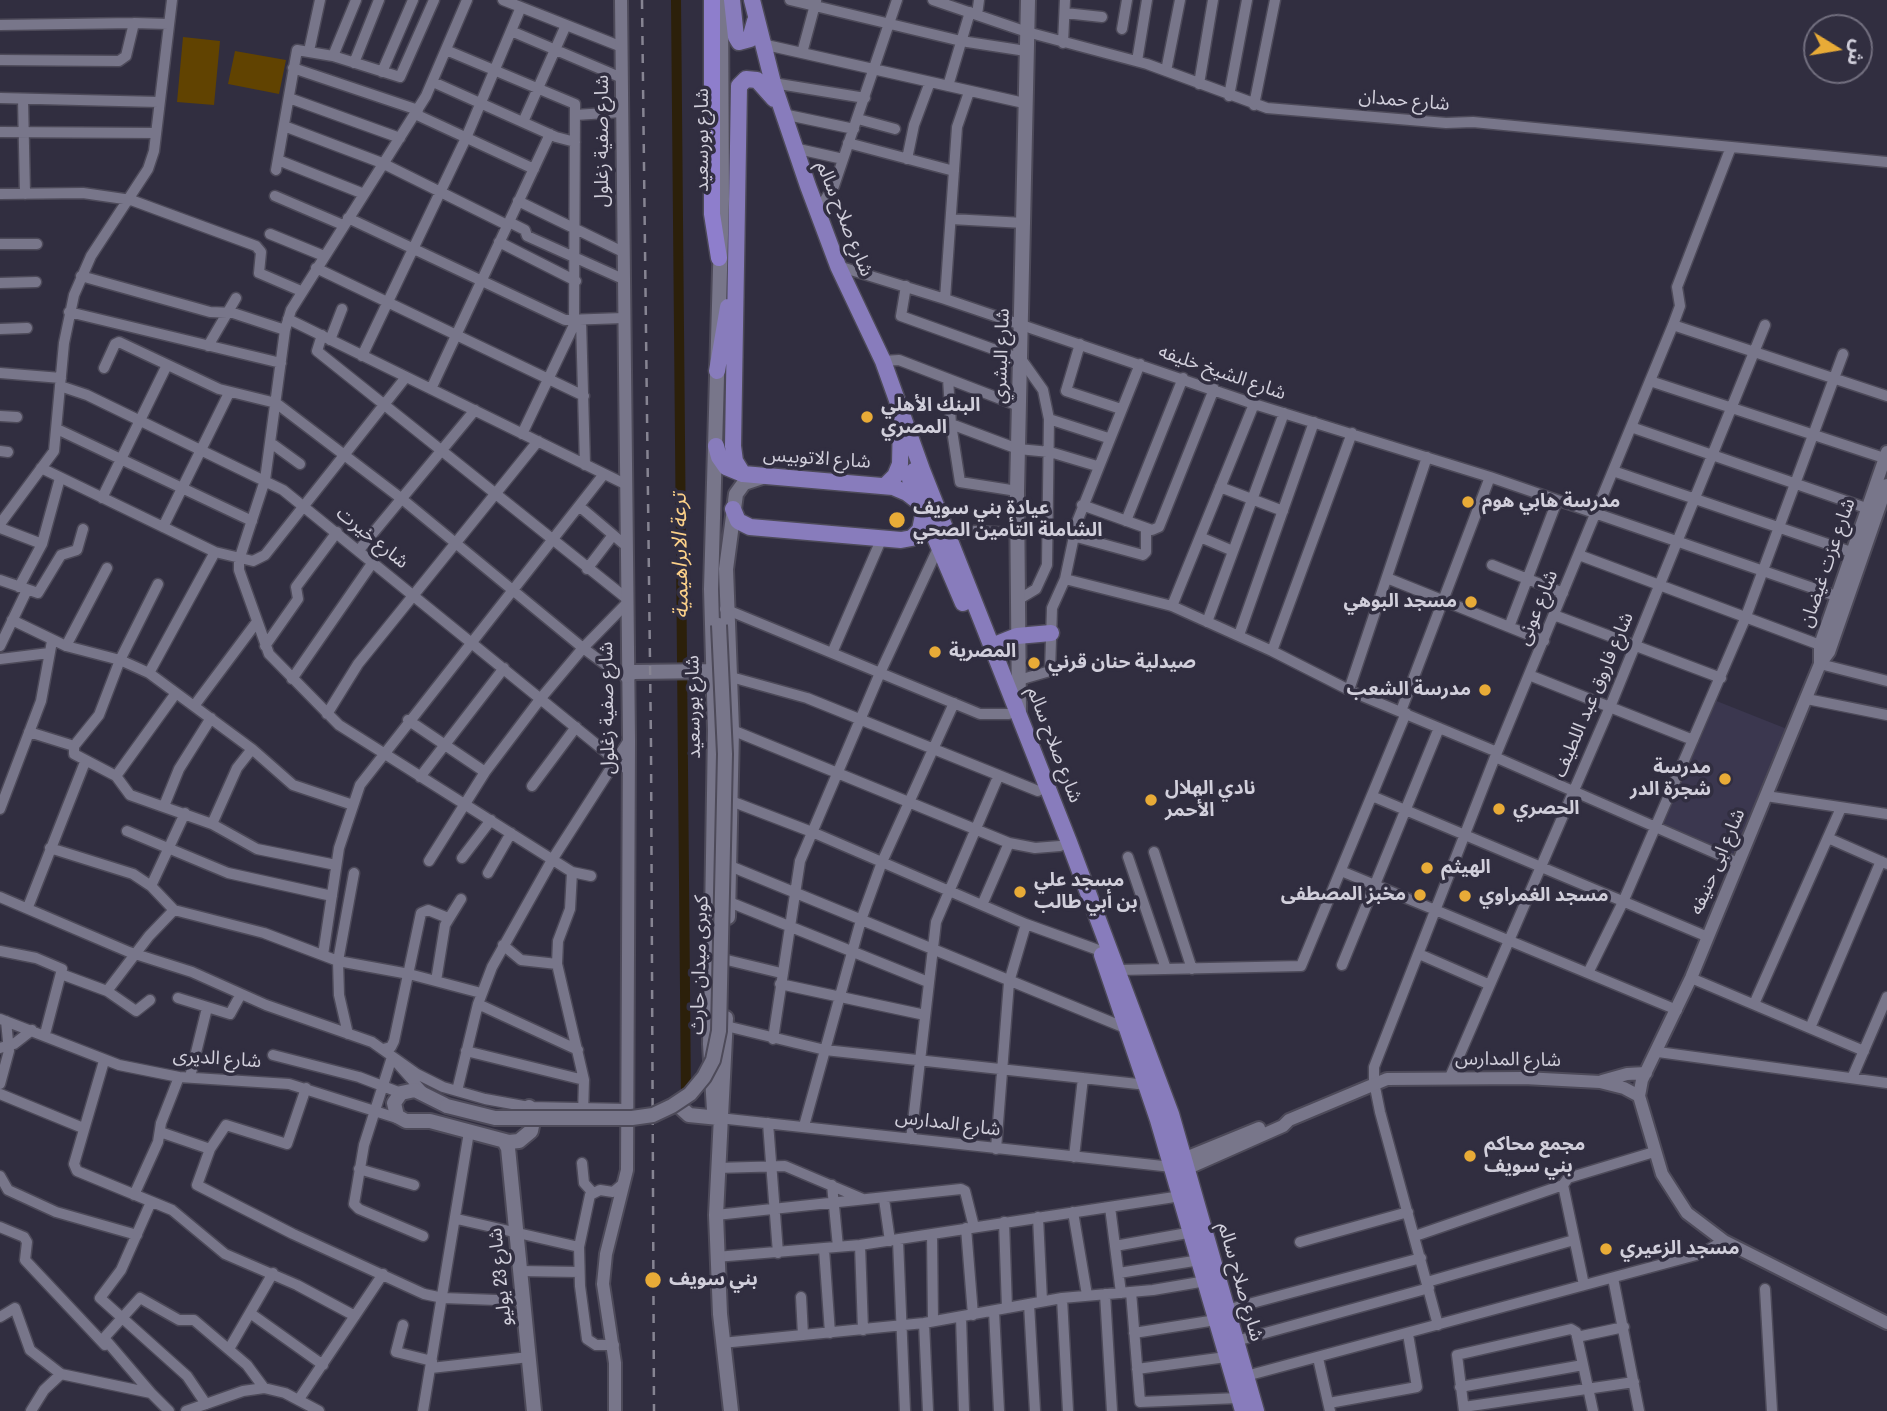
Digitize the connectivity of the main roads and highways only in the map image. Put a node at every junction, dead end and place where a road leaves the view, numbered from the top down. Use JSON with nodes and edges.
{"nodes":[{"id":1,"x":712,"y":0,"type":"edge"},
{"id":2,"x":721,"y":0,"type":"edge"},
{"id":3,"x":732,"y":0,"type":"edge"},
{"id":4,"x":752,"y":0,"type":"edge"},
{"id":5,"x":1028,"y":0,"type":"edge"},
{"id":6,"x":756,"y":18,"type":"junction"},
{"id":7,"x":782,"y":110,"type":"junction"},
{"id":8,"x":719,"y":258,"type":"junction"},
{"id":9,"x":735,"y":281,"type":"junction"},
{"id":10,"x":717,"y":371,"type":"junction"},
{"id":11,"x":901,"y":411,"type":"junction"},
{"id":12,"x":716,"y":446,"type":"junction"},
{"id":13,"x":922,"y":470,"type":"junction"},
{"id":14,"x":743,"y":474,"type":"junction"},
{"id":15,"x":762,"y":477,"type":"junction"},
{"id":16,"x":885,"y":486,"type":"junction"},
{"id":17,"x":923,"y":508,"type":"junction"},
{"id":18,"x":733,"y":509,"type":"junction"},
{"id":19,"x":714,"y":510,"type":"junction"},
{"id":20,"x":944,"y":540,"type":"junction"},
{"id":21,"x":711,"y":589,"type":"junction"},
{"id":22,"x":1051,"y":633,"type":"road end"},
{"id":23,"x":1017,"y":636,"type":"junction"},
{"id":24,"x":992,"y":646,"type":"junction"},
{"id":25,"x":713,"y":671,"type":"junction"},
{"id":26,"x":627,"y":676,"type":"road end"},
{"id":27,"x":1014,"y":713,"type":"junction"},
{"id":28,"x":711,"y":898,"type":"junction"},
{"id":29,"x":729,"y":902,"type":"junction"},
{"id":30,"x":677,"y":1104,"type":"dead end"},
{"id":31,"x":529,"y":1107,"type":"road end"},
{"id":32,"x":714,"y":1118,"type":"junction"},
{"id":33,"x":401,"y":1119,"type":"joint"},
{"id":34,"x":504,"y":1141,"type":"junction"},
{"id":35,"x":1180,"y":1165,"type":"junction"},
{"id":36,"x":1221,"y":1315,"type":"junction"},
{"id":37,"x":1241,"y":1405,"type":"edge"},
{"id":38,"x":534,"y":1411,"type":"edge"},
{"id":39,"x":731,"y":1411,"type":"edge"},
{"id":40,"x":1256,"y":1411,"type":"edge"}],
"edges":[{"from":1,"to":8,"type":"highway"},
{"from":2,"to":8,"type":"main road","name":"شارع بورسعيد"},
{"from":3,"to":6,"type":"main road"},
{"from":4,"to":6,"type":"main road","name":"شارع صلاح سالم"},
{"from":5,"to":23,"type":"main road","name":"شارع البشري"},
{"from":6,"to":7,"type":"main road","name":"شارع صلاح سالم"},
{"from":7,"to":9,"type":"main road","name":"شارع صلاح سالم"},
{"from":7,"to":11,"type":"main road","name":"شارع صلاح سالم"},
{"from":8,"to":10,"type":"main road","name":"شارع بورسعيد"},
{"from":9,"to":10,"type":"main road"},
{"from":9,"to":14,"type":"main road","name":"شارع صلاح سالم"},
{"from":10,"to":12,"type":"main road","name":"شارع بورسعيد"},
{"from":11,"to":13,"type":"main road","name":"شارع صلاح سالم"},
{"from":11,"to":16,"type":"main road"},
{"from":12,"to":14,"type":"main road","name":"شارع الاتوبيس"},
{"from":12,"to":19,"type":"main road","name":"شارع بورسعيد"},
{"from":13,"to":17,"type":"main road","name":"شارع صلاح سالم"},
{"from":13,"to":20,"type":"main road","name":"شارع صلاح سالم"},
{"from":14,"to":15,"type":"main road","name":"شارع الاتوبيس"},
{"from":15,"to":16,"type":"main road","name":"شارع الاتوبيس"},
{"from":15,"to":18,"type":"main road","name":"شارع بورسعيد"},
{"from":16,"to":17,"type":"main road","name":"شارع الاتوبيس"},
{"from":17,"to":18,"type":"main road"},
{"from":17,"to":20,"type":"main road","name":"شارع صلاح سالم"},
{"from":18,"to":19,"type":"main road"},
{"from":18,"to":29,"type":"main road","name":"شارع بورسعيد"},
{"from":19,"to":21,"type":"main road","name":"شارع بورسعيد"},
{"from":20,"to":24,"type":"main road","name":"شارع صلاح سالم"},
{"from":20,"to":27,"type":"main road","name":"شارع صلاح سالم"},
{"from":21,"to":25,"type":"main road","name":"شارع بورسعيد"},
{"from":21,"to":33,"type":"main road","name":"كوبرى ميدان حارث","bridge":true},
{"from":22,"to":23,"type":"main road"},
{"from":23,"to":24,"type":"main road"},
{"from":23,"to":27,"type":"main road","name":"شارع البشري"},
{"from":24,"to":27,"type":"main road","name":"شارع صلاح سالم"},
{"from":25,"to":26,"type":"main road"},
{"from":25,"to":28,"type":"main road","name":"شارع بورسعيد"},
{"from":27,"to":35,"type":"main road","name":"شارع صلاح سالم"},
{"from":27,"to":35,"type":"main road","name":"شارع صلاح سالم"},
{"from":28,"to":29,"type":"main road"},
{"from":28,"to":32,"type":"main road","name":"شارع بورسعيد"},
{"from":29,"to":32,"type":"main road","name":"شارع بورسعيد"},
{"from":30,"to":32,"type":"main road"},
{"from":31,"to":34,"type":"main road"},
{"from":32,"to":39,"type":"main road","name":"شارع بورسعيد"},
{"from":33,"to":34,"type":"main road","name":"شارع الديرى"},
{"from":34,"to":38,"type":"main road","name":"شارع 23 يوليو"},
{"from":35,"to":36,"type":"main road","name":"شارع صلاح سالم"},
{"from":35,"to":36,"type":"main road","name":"شارع صلاح سالم"},
{"from":36,"to":37,"type":"main road","name":"شارع صلاح سالم"},
{"from":36,"to":40,"type":"main road","name":"شارع صلاح سالم"}]}
